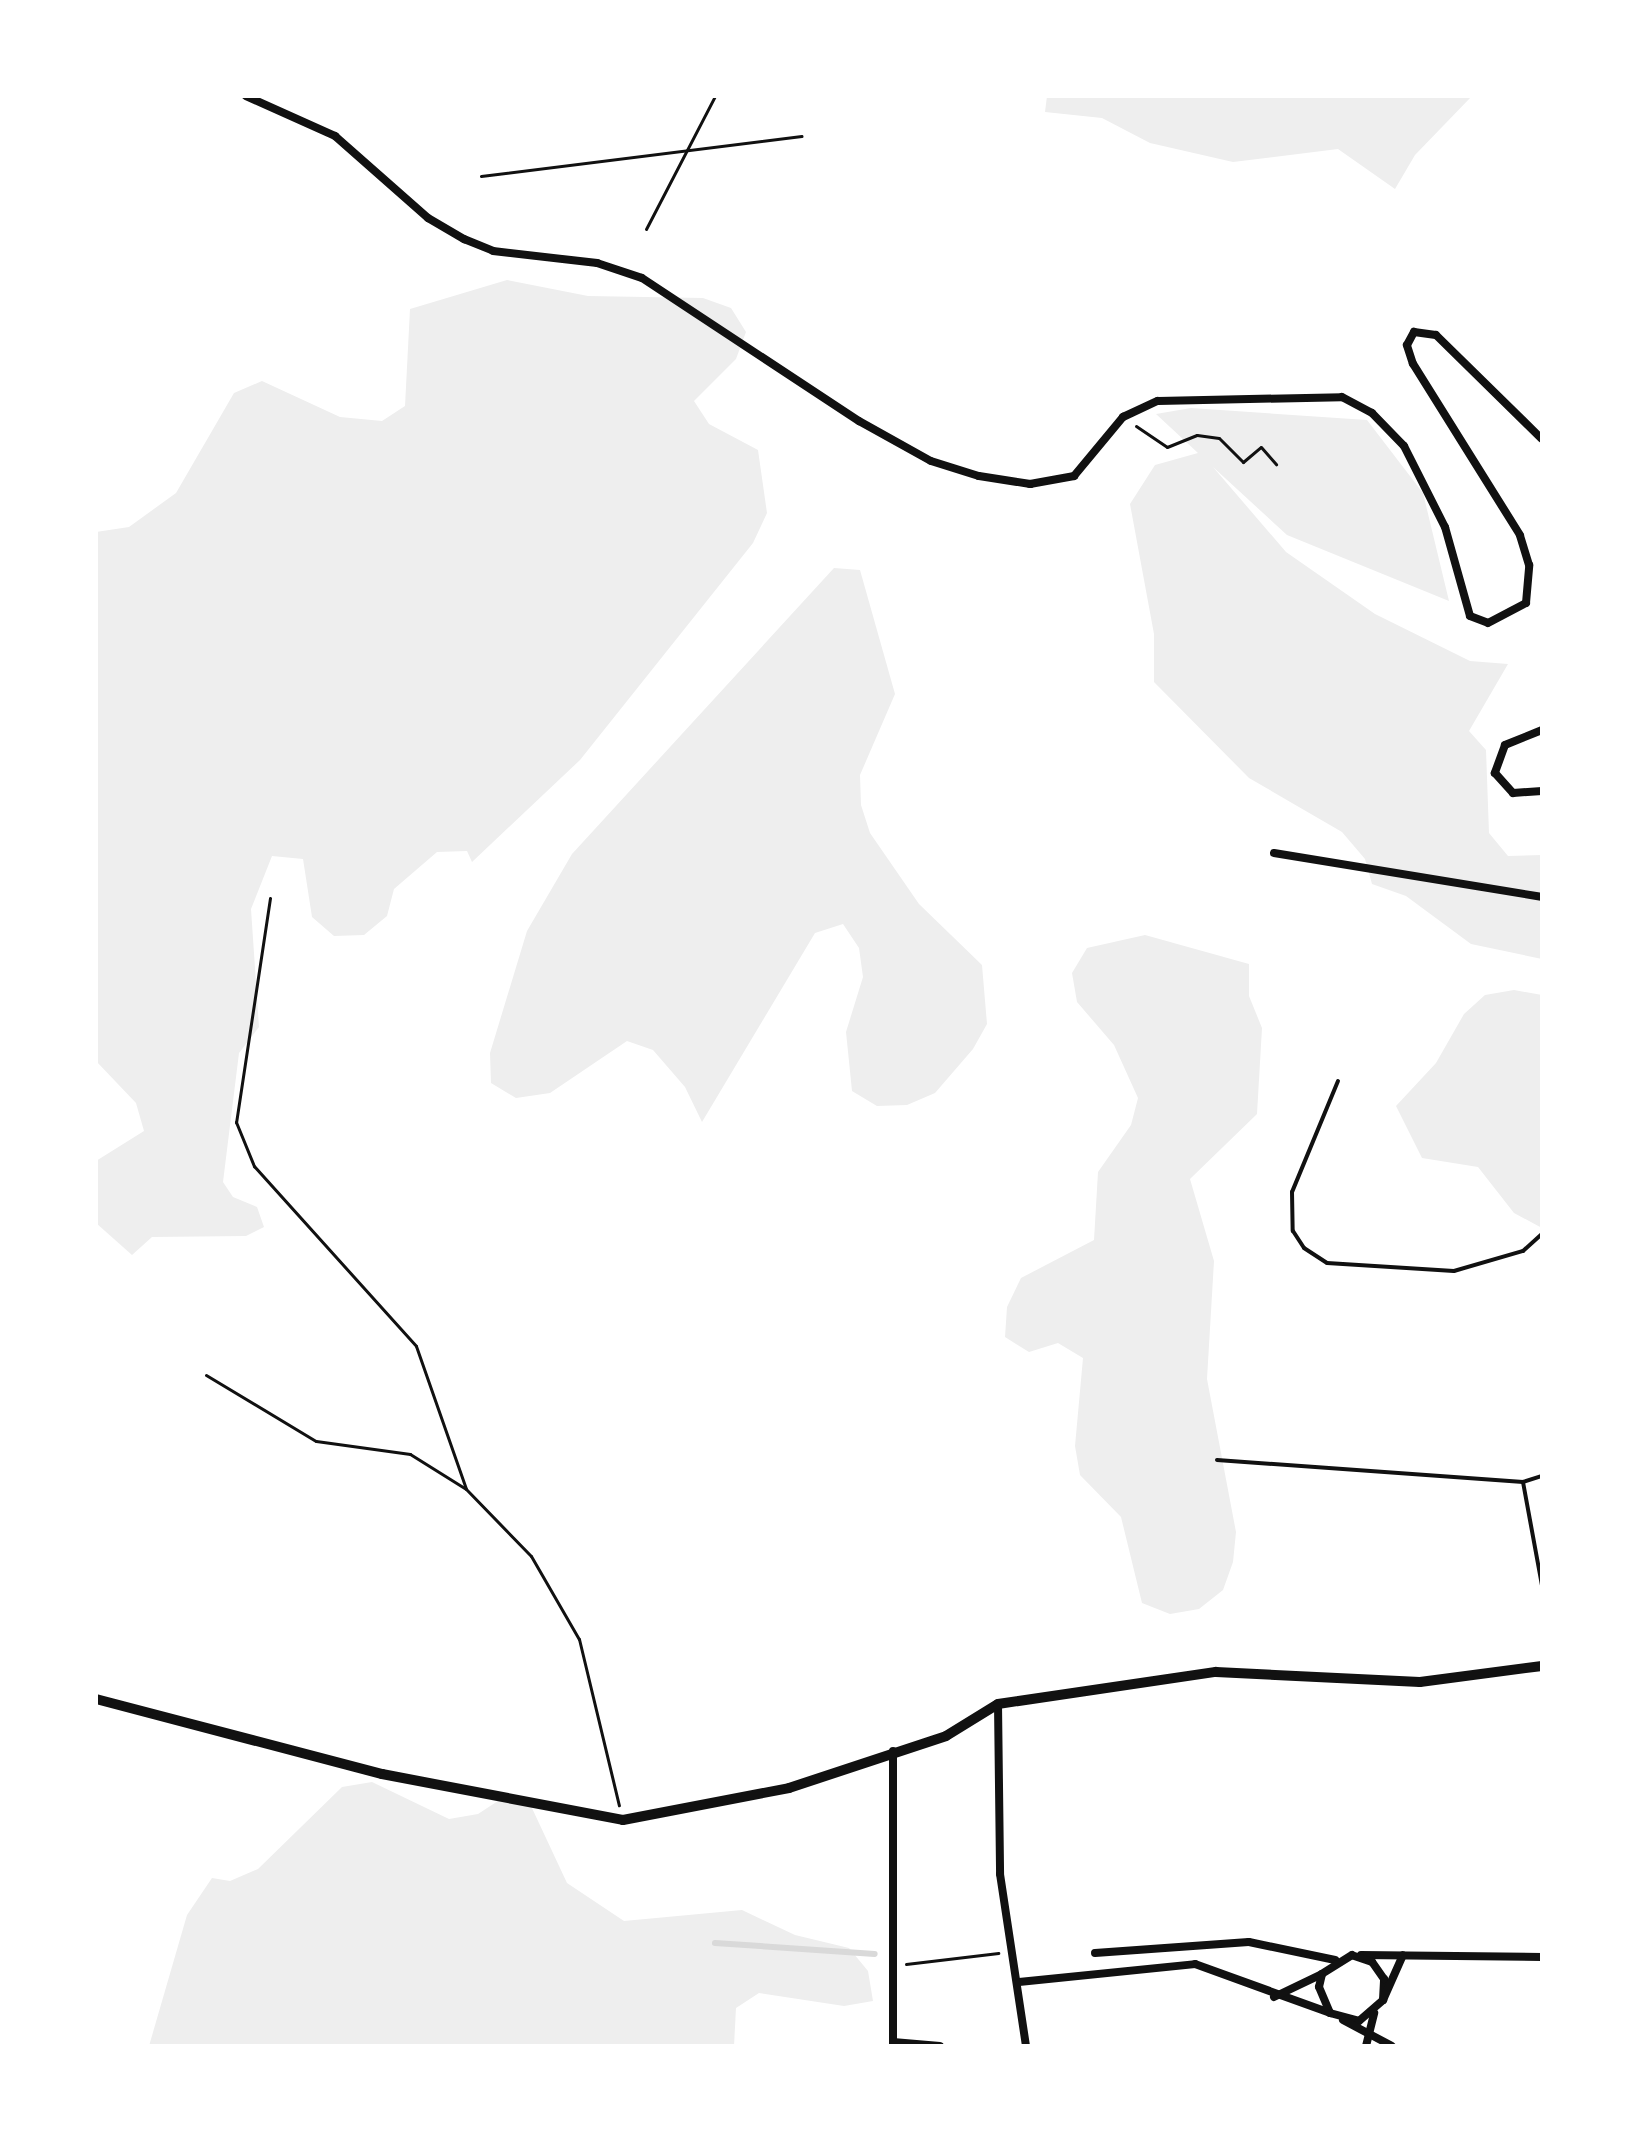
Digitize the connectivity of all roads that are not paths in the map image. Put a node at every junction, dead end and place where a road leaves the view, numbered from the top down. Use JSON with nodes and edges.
{"nodes":[{"id":1,"x":246,"y":96,"type":"edge"},
{"id":2,"x":1542,"y":439,"type":"edge"},
{"id":3,"x":1542,"y":730,"type":"edge"},
{"id":4,"x":1542,"y":791,"type":"edge"},
{"id":5,"x":1274,"y":853,"type":"dead end"},
{"id":6,"x":1542,"y":897,"type":"edge"},
{"id":7,"x":1338,"y":1081,"type":"dead end"},
{"id":8,"x":1542,"y":1234,"type":"edge"},
{"id":9,"x":1217,"y":1460,"type":"dead end"},
{"id":10,"x":1542,"y":1476,"type":"edge"},
{"id":11,"x":1523,"y":1482,"type":"junction"},
{"id":12,"x":1542,"y":1586,"type":"edge"},
{"id":13,"x":1542,"y":1666,"type":"edge"},
{"id":14,"x":96,"y":1699,"type":"edge"},
{"id":15,"x":998,"y":1704,"type":"junction"},
{"id":16,"x":893,"y":1749,"type":"junction"},
{"id":17,"x":1095,"y":1953,"type":"dead end"},
{"id":18,"x":1352,"y":1955,"type":"junction"},
{"id":19,"x":1403,"y":1955,"type":"junction"},
{"id":20,"x":1542,"y":1957,"type":"edge"},
{"id":21,"x":1335,"y":1960,"type":"junction"},
{"id":22,"x":1322,"y":1974,"type":"junction"},
{"id":23,"x":1019,"y":1982,"type":"junction"},
{"id":24,"x":1274,"y":1997,"type":"junction"},
{"id":25,"x":1383,"y":2000,"type":"junction"},
{"id":26,"x":1330,"y":2013,"type":"junction"},
{"id":27,"x":1374,"y":2013,"type":"junction"},
{"id":28,"x":1342,"y":2020,"type":"junction"},
{"id":29,"x":1370,"y":2036,"type":"junction"},
{"id":30,"x":893,"y":2044,"type":"edge"},
{"id":31,"x":940,"y":2046,"type":"edge"},
{"id":32,"x":1026,"y":2046,"type":"edge"},
{"id":33,"x":1366,"y":2046,"type":"edge"},
{"id":34,"x":1392,"y":2046,"type":"edge"}],
"edges":[{"from":1,"to":2,"type":"street"},
{"from":3,"to":4,"type":"street"},
{"from":5,"to":6,"type":"street"},
{"from":7,"to":8,"type":"lane"},
{"from":9,"to":11,"type":"lane"},
{"from":10,"to":11,"type":"lane"},
{"from":11,"to":12,"type":"lane"},
{"from":13,"to":15,"type":"street"},
{"from":14,"to":16,"type":"street"},
{"from":15,"to":16,"type":"street"},
{"from":15,"to":23,"type":"street"},
{"from":16,"to":30,"type":"street"},
{"from":17,"to":21,"type":"street"},
{"from":18,"to":19,"type":"street"},
{"from":18,"to":21,"type":"street"},
{"from":18,"to":25,"type":"street"},
{"from":19,"to":20,"type":"street"},
{"from":19,"to":25,"type":"street"},
{"from":21,"to":22,"type":"street"},
{"from":22,"to":24,"type":"street"},
{"from":22,"to":26,"type":"street"},
{"from":23,"to":24,"type":"street"},
{"from":23,"to":32,"type":"street"},
{"from":24,"to":26,"type":"street"},
{"from":25,"to":27,"type":"street"},
{"from":26,"to":28,"type":"street"},
{"from":27,"to":28,"type":"street"},
{"from":27,"to":29,"type":"street"},
{"from":28,"to":29,"type":"street"},
{"from":29,"to":33,"type":"street"},
{"from":29,"to":34,"type":"street"},
{"from":30,"to":31,"type":"street"}]}
